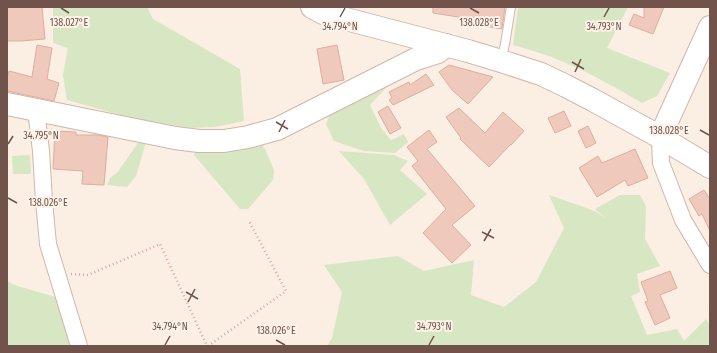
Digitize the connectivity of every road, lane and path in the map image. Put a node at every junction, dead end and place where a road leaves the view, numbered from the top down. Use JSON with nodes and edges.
{"nodes":[{"id":1,"x":312,"y":7,"type":"edge"},
{"id":2,"x":511,"y":7,"type":"edge"},
{"id":3,"x":710,"y":27,"type":"edge"},
{"id":4,"x":446,"y":45,"type":"junction"},
{"id":5,"x":501,"y":61,"type":"junction"},
{"id":6,"x":7,"y":104,"type":"edge"},
{"id":7,"x":36,"y":110,"type":"junction"},
{"id":8,"x":660,"y":137,"type":"junction"},
{"id":9,"x":710,"y":167,"type":"edge"},
{"id":10,"x":249,"y":221,"type":"dead end"},
{"id":11,"x":710,"y":265,"type":"edge"},
{"id":12,"x":57,"y":273,"type":"junction"},
{"id":13,"x":79,"y":346,"type":"edge"},
{"id":14,"x":208,"y":346,"type":"edge"}],
"edges":[{"from":1,"to":4,"type":"street"},
{"from":2,"to":5,"type":"lane"},
{"from":3,"to":8,"type":"street"},
{"from":4,"to":5,"type":"street"},
{"from":4,"to":7,"type":"street"},
{"from":5,"to":8,"type":"street"},
{"from":6,"to":7,"type":"street"},
{"from":7,"to":12,"type":"street"},
{"from":8,"to":9,"type":"street"},
{"from":8,"to":11,"type":"street"},
{"from":10,"to":14,"type":"path"},
{"from":12,"to":13,"type":"street"},
{"from":12,"to":14,"type":"path"}]}
